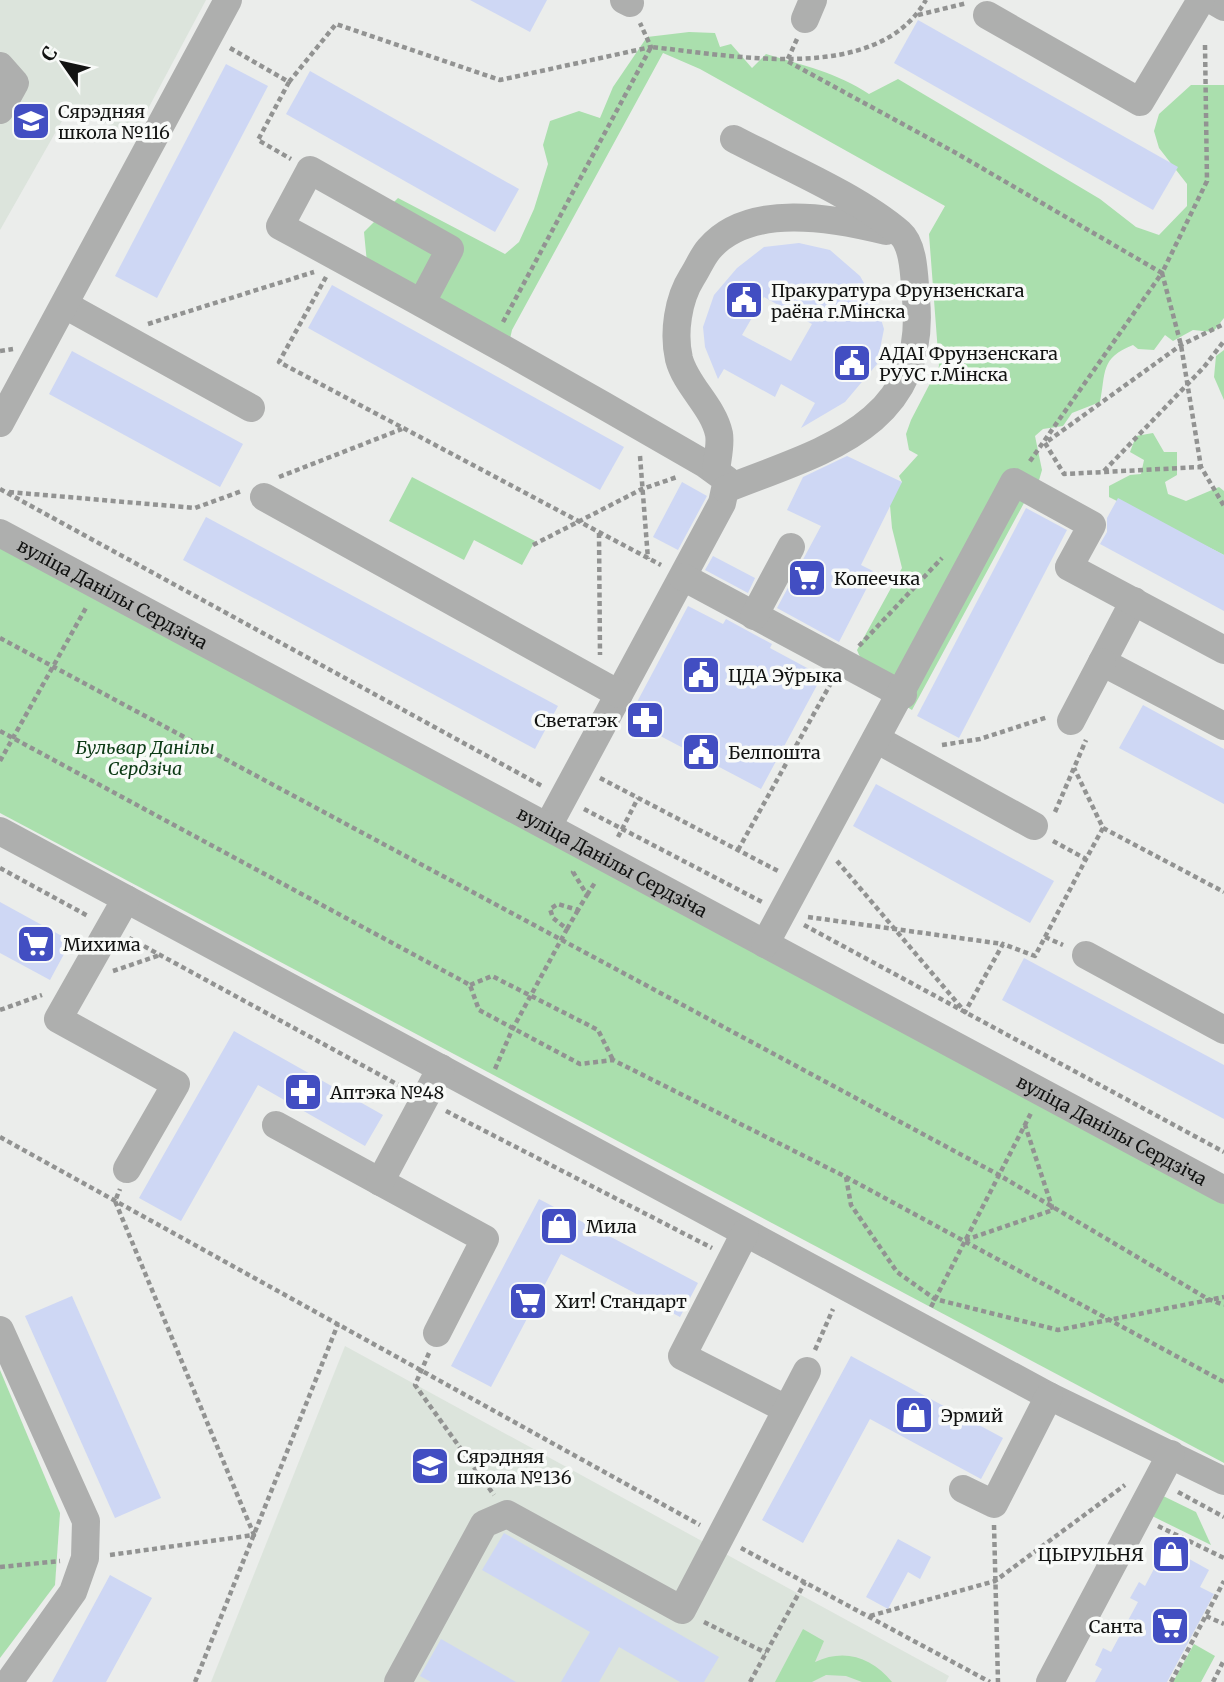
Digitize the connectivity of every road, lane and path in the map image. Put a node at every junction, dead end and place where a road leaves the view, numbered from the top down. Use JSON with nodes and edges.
{"nodes":[{"id":1,"x":228,"y":0,"type":"edge"},
{"id":2,"x":926,"y":0,"type":"edge"},
{"id":3,"x":1201,"y":0,"type":"edge"},
{"id":4,"x":1212,"y":0,"type":"edge"},
{"id":5,"x":627,"y":2,"type":"edge"},
{"id":6,"x":809,"y":6,"type":"edge"},
{"id":7,"x":1224,"y":7,"type":"edge"},
{"id":8,"x":982,"y":8,"type":"edge"},
{"id":9,"x":917,"y":16,"type":"junction"},
{"id":10,"x":208,"y":36,"type":"junction"},
{"id":11,"x":1205,"y":42,"type":"dead end"},
{"id":12,"x":651,"y":47,"type":"junction"},
{"id":13,"x":788,"y":61,"type":"junction"},
{"id":14,"x":0,"y":66,"type":"edge"},
{"id":15,"x":289,"y":82,"type":"junction"},
{"id":16,"x":0,"y":110,"type":"edge"},
{"id":17,"x":733,"y":139,"type":"dead end"},
{"id":18,"x":310,"y":170,"type":"junction"},
{"id":19,"x":902,"y":235,"type":"junction"},
{"id":20,"x":332,"y":267,"type":"dead end"},
{"id":21,"x":319,"y":271,"type":"dead end"},
{"id":22,"x":1162,"y":273,"type":"junction"},
{"id":23,"x":422,"y":302,"type":"junction"},
{"id":24,"x":65,"y":305,"type":"junction"},
{"id":25,"x":1224,"y":324,"type":"edge"},
{"id":26,"x":116,"y":334,"type":"junction"},
{"id":27,"x":493,"y":341,"type":"junction"},
{"id":28,"x":1224,"y":341,"type":"edge"},
{"id":29,"x":1181,"y":345,"type":"junction"},
{"id":30,"x":1188,"y":383,"type":"junction"},
{"id":31,"x":251,"y":408,"type":"dead end"},
{"id":32,"x":0,"y":423,"type":"edge"},
{"id":33,"x":403,"y":429,"type":"junction"},
{"id":34,"x":1045,"y":443,"type":"junction"},
{"id":35,"x":639,"y":451,"type":"dead end"},
{"id":36,"x":1201,"y":467,"type":"junction"},
{"id":37,"x":1104,"y":471,"type":"junction"},
{"id":38,"x":721,"y":480,"type":"junction"},
{"id":39,"x":264,"y":488,"type":"junction"},
{"id":40,"x":642,"y":489,"type":"junction"},
{"id":41,"x":2,"y":490,"type":"edge"},
{"id":42,"x":1224,"y":506,"type":"edge"},
{"id":43,"x":578,"y":522,"type":"junction"},
{"id":44,"x":0,"y":533,"type":"edge"},
{"id":45,"x":599,"y":533,"type":"junction"},
{"id":46,"x":533,"y":545,"type":"dead end"},
{"id":47,"x":792,"y":547,"type":"dead end"},
{"id":48,"x":947,"y":553,"type":"dead end"},
{"id":49,"x":649,"y":559,"type":"junction"},
{"id":50,"x":683,"y":577,"type":"junction"},
{"id":51,"x":1134,"y":601,"type":"junction"},
{"id":52,"x":82,"y":614,"type":"dead end"},
{"id":53,"x":754,"y":616,"type":"junction"},
{"id":54,"x":0,"y":638,"type":"edge"},
{"id":55,"x":1224,"y":650,"type":"edge"},
{"id":56,"x":1102,"y":662,"type":"junction"},
{"id":57,"x":841,"y":664,"type":"junction"},
{"id":58,"x":52,"y":665,"type":"junction"},
{"id":59,"x":615,"y":691,"type":"junction"},
{"id":60,"x":902,"y":695,"type":"junction"},
{"id":61,"x":1074,"y":714,"type":"junction"},
{"id":62,"x":1224,"y":726,"type":"edge"},
{"id":63,"x":0,"y":730,"type":"edge"},
{"id":64,"x":12,"y":737,"type":"junction"},
{"id":65,"x":876,"y":739,"type":"junction"},
{"id":66,"x":940,"y":746,"type":"dead end"},
{"id":67,"x":0,"y":761,"type":"edge"},
{"id":68,"x":580,"y":768,"type":"junction"},
{"id":69,"x":1074,"y":768,"type":"junction"},
{"id":70,"x":564,"y":798,"type":"junction"},
{"id":71,"x":638,"y":798,"type":"junction"},
{"id":72,"x":1044,"y":825,"type":"junction"},
{"id":73,"x":548,"y":826,"type":"junction"},
{"id":74,"x":1103,"y":828,"type":"junction"},
{"id":75,"x":622,"y":829,"type":"junction"},
{"id":76,"x":0,"y":831,"type":"edge"},
{"id":77,"x":821,"y":843,"type":"junction"},
{"id":78,"x":738,"y":850,"type":"junction"},
{"id":79,"x":608,"y":858,"type":"junction"},
{"id":80,"x":1086,"y":859,"type":"junction"},
{"id":81,"x":0,"y":868,"type":"edge"},
{"id":82,"x":800,"y":883,"type":"junction"},
{"id":83,"x":1224,"y":892,"type":"edge"},
{"id":84,"x":126,"y":899,"type":"junction"},
{"id":85,"x":578,"y":910,"type":"junction"},
{"id":86,"x":783,"y":913,"type":"junction"},
{"id":87,"x":110,"y":928,"type":"junction"},
{"id":88,"x":567,"y":929,"type":"junction"},
{"id":89,"x":895,"y":929,"type":"junction"},
{"id":90,"x":562,"y":940,"type":"junction"},
{"id":91,"x":765,"y":944,"type":"junction"},
{"id":92,"x":1003,"y":944,"type":"junction"},
{"id":93,"x":1086,"y":955,"type":"dead end"},
{"id":94,"x":470,"y":985,"type":"junction"},
{"id":95,"x":530,"y":995,"type":"junction"},
{"id":96,"x":965,"y":1012,"type":"junction"},
{"id":97,"x":512,"y":1030,"type":"junction"},
{"id":98,"x":1224,"y":1030,"type":"edge"},
{"id":99,"x":613,"y":1060,"type":"junction"},
{"id":100,"x":441,"y":1068,"type":"junction"},
{"id":101,"x":486,"y":1091,"type":"junction"},
{"id":102,"x":424,"y":1099,"type":"junction"},
{"id":103,"x":276,"y":1125,"type":"dead end"},
{"id":104,"x":471,"y":1125,"type":"junction"},
{"id":105,"x":0,"y":1137,"type":"edge"},
{"id":106,"x":1224,"y":1153,"type":"edge"},
{"id":107,"x":127,"y":1169,"type":"joint"},
{"id":108,"x":999,"y":1175,"type":"junction"},
{"id":109,"x":846,"y":1177,"type":"junction"},
{"id":110,"x":380,"y":1182,"type":"junction"},
{"id":111,"x":1224,"y":1189,"type":"edge"},
{"id":112,"x":115,"y":1201,"type":"junction"},
{"id":113,"x":1053,"y":1210,"type":"junction"},
{"id":114,"x":745,"y":1233,"type":"junction"},
{"id":115,"x":965,"y":1240,"type":"junction"},
{"id":116,"x":732,"y":1258,"type":"junction"},
{"id":117,"x":1224,"y":1297,"type":"edge"},
{"id":118,"x":935,"y":1298,"type":"junction"},
{"id":119,"x":1208,"y":1299,"type":"junction"},
{"id":120,"x":822,"y":1304,"type":"dead end"},
{"id":121,"x":1224,"y":1305,"type":"edge"},
{"id":122,"x":833,"y":1309,"type":"junction"},
{"id":123,"x":844,"y":1315,"type":"dead end"},
{"id":124,"x":1105,"y":1320,"type":"junction"},
{"id":125,"x":338,"y":1324,"type":"junction"},
{"id":126,"x":921,"y":1327,"type":"junction"},
{"id":127,"x":0,"y":1330,"type":"edge"},
{"id":128,"x":437,"y":1332,"type":"joint"},
{"id":129,"x":423,"y":1371,"type":"junction"},
{"id":130,"x":807,"y":1371,"type":"joint"},
{"id":131,"x":1224,"y":1382,"type":"edge"},
{"id":132,"x":1049,"y":1396,"type":"junction"},
{"id":133,"x":786,"y":1409,"type":"junction"},
{"id":134,"x":1171,"y":1454,"type":"junction"},
{"id":135,"x":1158,"y":1481,"type":"junction"},
{"id":136,"x":1224,"y":1481,"type":"edge"},
{"id":137,"x":963,"y":1489,"type":"dead end"},
{"id":138,"x":994,"y":1504,"type":"junction"},
{"id":139,"x":508,"y":1514,"type":"junction"},
{"id":140,"x":1224,"y":1517,"type":"edge"},
{"id":141,"x":1154,"y":1525,"type":"dead end"},
{"id":142,"x":254,"y":1535,"type":"junction"},
{"id":143,"x":719,"y":1535,"type":"junction"},
{"id":144,"x":132,"y":1552,"type":"dead end"},
{"id":145,"x":1224,"y":1558,"type":"edge"},
{"id":146,"x":0,"y":1567,"type":"edge"},
{"id":147,"x":21,"y":1567,"type":"dead end"},
{"id":148,"x":995,"y":1581,"type":"junction"},
{"id":149,"x":1224,"y":1581,"type":"edge"},
{"id":150,"x":805,"y":1582,"type":"junction"},
{"id":151,"x":682,"y":1610,"type":"junction"},
{"id":152,"x":869,"y":1616,"type":"junction"},
{"id":153,"x":1206,"y":1616,"type":"junction"},
{"id":154,"x":1224,"y":1624,"type":"edge"},
{"id":155,"x":766,"y":1653,"type":"junction"},
{"id":156,"x":1223,"y":1664,"type":"edge"},
{"id":157,"x":9,"y":1682,"type":"edge"},
{"id":158,"x":195,"y":1682,"type":"edge"},
{"id":159,"x":398,"y":1682,"type":"edge"},
{"id":160,"x":750,"y":1682,"type":"edge"},
{"id":161,"x":990,"y":1682,"type":"edge"},
{"id":162,"x":998,"y":1682,"type":"edge"},
{"id":163,"x":1050,"y":1682,"type":"edge"},
{"id":164,"x":1171,"y":1682,"type":"edge"},
{"id":165,"x":1213,"y":1682,"type":"edge"}],
"edges":[{"from":1,"to":10,"type":"street"},
{"from":2,"to":9,"type":"path"},
{"from":3,"to":8,"type":"street"},
{"from":4,"to":7,"type":"street"},
{"from":5,"to":12,"type":"path"},
{"from":6,"to":13,"type":"path"},
{"from":8,"to":9,"type":"path"},
{"from":9,"to":13,"type":"path"},
{"from":10,"to":15,"type":"path"},
{"from":10,"to":24,"type":"street"},
{"from":11,"to":22,"type":"path"},
{"from":12,"to":13,"type":"path"},
{"from":12,"to":15,"type":"path"},
{"from":12,"to":27,"type":"path"},
{"from":13,"to":22,"type":"path"},
{"from":14,"to":16,"type":"street"},
{"from":15,"to":18,"type":"path"},
{"from":17,"to":19,"type":"street"},
{"from":18,"to":23,"type":"street"},
{"from":18,"to":23,"type":"street"},
{"from":19,"to":38,"type":"street"},
{"from":19,"to":38,"type":"street"},
{"from":20,"to":33,"type":"path"},
{"from":21,"to":26,"type":"path"},
{"from":22,"to":29,"type":"path"},
{"from":22,"to":34,"type":"path"},
{"from":23,"to":27,"type":"street"},
{"from":24,"to":26,"type":"street"},
{"from":24,"to":32,"type":"street"},
{"from":25,"to":29,"type":"path"},
{"from":26,"to":31,"type":"street"},
{"from":27,"to":38,"type":"street"},
{"from":28,"to":30,"type":"path"},
{"from":29,"to":30,"type":"path"},
{"from":29,"to":34,"type":"path"},
{"from":30,"to":36,"type":"path"},
{"from":30,"to":37,"type":"path"},
{"from":33,"to":39,"type":"path"},
{"from":33,"to":43,"type":"path"},
{"from":34,"to":37,"type":"path"},
{"from":35,"to":40,"type":"path"},
{"from":36,"to":37,"type":"path"},
{"from":36,"to":42,"type":"path"},
{"from":38,"to":40,"type":"path"},
{"from":38,"to":50,"type":"street"},
{"from":39,"to":41,"type":"path"},
{"from":39,"to":59,"type":"street"},
{"from":40,"to":43,"type":"path"},
{"from":40,"to":49,"type":"path"},
{"from":41,"to":70,"type":"path"},
{"from":43,"to":45,"type":"path"},
{"from":43,"to":46,"type":"path"},
{"from":44,"to":73,"type":"street","name":"вуліца Данілы Сердзіча"},
{"from":45,"to":49,"type":"path"},
{"from":45,"to":59,"type":"path"},
{"from":47,"to":53,"type":"street"},
{"from":48,"to":57,"type":"path"},
{"from":49,"to":50,"type":"path"},
{"from":50,"to":53,"type":"street"},
{"from":50,"to":59,"type":"street"},
{"from":51,"to":55,"type":"street"},
{"from":51,"to":56,"type":"street"},
{"from":51,"to":60,"type":"street"},
{"from":52,"to":58,"type":"path"},
{"from":53,"to":57,"type":"street"},
{"from":54,"to":58,"type":"path"},
{"from":56,"to":61,"type":"street"},
{"from":56,"to":62,"type":"street"},
{"from":57,"to":60,"type":"street"},
{"from":57,"to":78,"type":"path"},
{"from":58,"to":64,"type":"path"},
{"from":58,"to":90,"type":"path"},
{"from":59,"to":68,"type":"street"},
{"from":60,"to":65,"type":"street"},
{"from":61,"to":66,"type":"path"},
{"from":61,"to":69,"type":"path"},
{"from":63,"to":64,"type":"path"},
{"from":64,"to":67,"type":"path"},
{"from":64,"to":94,"type":"path"},
{"from":65,"to":72,"type":"street"},
{"from":65,"to":77,"type":"street"},
{"from":68,"to":70,"type":"street"},
{"from":68,"to":71,"type":"path"},
{"from":69,"to":72,"type":"path"},
{"from":69,"to":74,"type":"path"},
{"from":70,"to":73,"type":"street"},
{"from":70,"to":75,"type":"path"},
{"from":71,"to":75,"type":"path"},
{"from":71,"to":78,"type":"path"},
{"from":72,"to":80,"type":"path"},
{"from":73,"to":79,"type":"street","name":"вуліца Данілы Сердзіча"},
{"from":74,"to":80,"type":"path"},
{"from":74,"to":83,"type":"path"},
{"from":75,"to":79,"type":"path"},
{"from":75,"to":86,"type":"path"},
{"from":76,"to":84,"type":"street"},
{"from":77,"to":82,"type":"street"},
{"from":77,"to":89,"type":"path"},
{"from":78,"to":82,"type":"path"},
{"from":79,"to":85,"type":"path"},
{"from":79,"to":91,"type":"street","name":"вуліца Данілы Сердзіча"},
{"from":80,"to":92,"type":"path"},
{"from":81,"to":87,"type":"path"},
{"from":82,"to":86,"type":"street"},
{"from":84,"to":87,"type":"street"},
{"from":84,"to":100,"type":"street"},
{"from":85,"to":88,"type":"path"},
{"from":85,"to":88,"type":"path"},
{"from":86,"to":89,"type":"path"},
{"from":86,"to":91,"type":"street"},
{"from":86,"to":96,"type":"path"},
{"from":87,"to":102,"type":"path"},
{"from":87,"to":107,"type":"street"},
{"from":88,"to":90,"type":"path"},
{"from":89,"to":92,"type":"path"},
{"from":89,"to":96,"type":"path"},
{"from":90,"to":95,"type":"path"},
{"from":90,"to":108,"type":"path"},
{"from":91,"to":111,"type":"street","name":"вуліца Данілы Сердзіча"},
{"from":92,"to":96,"type":"path"},
{"from":93,"to":98,"type":"street"},
{"from":94,"to":95,"type":"path"},
{"from":94,"to":97,"type":"path"},
{"from":95,"to":97,"type":"path"},
{"from":95,"to":99,"type":"path"},
{"from":96,"to":106,"type":"path"},
{"from":97,"to":99,"type":"path"},
{"from":97,"to":101,"type":"path"},
{"from":99,"to":109,"type":"path"},
{"from":100,"to":101,"type":"street"},
{"from":100,"to":102,"type":"street"},
{"from":101,"to":104,"type":"path"},
{"from":101,"to":114,"type":"street"},
{"from":102,"to":104,"type":"path"},
{"from":102,"to":110,"type":"street"},
{"from":103,"to":110,"type":"street"},
{"from":104,"to":116,"type":"path"},
{"from":105,"to":112,"type":"path"},
{"from":107,"to":112,"type":"path"},
{"from":108,"to":113,"type":"path"},
{"from":108,"to":113,"type":"path"},
{"from":108,"to":115,"type":"path"},
{"from":109,"to":115,"type":"path"},
{"from":109,"to":118,"type":"path"},
{"from":110,"to":128,"type":"street"},
{"from":112,"to":125,"type":"path"},
{"from":112,"to":142,"type":"path"},
{"from":113,"to":115,"type":"path"},
{"from":113,"to":119,"type":"path"},
{"from":114,"to":116,"type":"street"},
{"from":114,"to":126,"type":"street"},
{"from":115,"to":118,"type":"path"},
{"from":115,"to":124,"type":"path"},
{"from":116,"to":133,"type":"street"},
{"from":117,"to":119,"type":"path"},
{"from":118,"to":124,"type":"path"},
{"from":118,"to":126,"type":"path"},
{"from":119,"to":121,"type":"path"},
{"from":119,"to":124,"type":"path"},
{"from":120,"to":122,"type":"path"},
{"from":122,"to":123,"type":"path"},
{"from":122,"to":130,"type":"path"},
{"from":124,"to":131,"type":"path"},
{"from":125,"to":129,"type":"path"},
{"from":125,"to":142,"type":"path"},
{"from":126,"to":132,"type":"street"},
{"from":127,"to":157,"type":"street"},
{"from":128,"to":129,"type":"path"},
{"from":129,"to":139,"type":"path"},
{"from":129,"to":143,"type":"path"},
{"from":130,"to":133,"type":"street"},
{"from":132,"to":134,"type":"street"},
{"from":132,"to":138,"type":"street"},
{"from":133,"to":143,"type":"street"},
{"from":134,"to":135,"type":"street"},
{"from":134,"to":136,"type":"street"},
{"from":135,"to":140,"type":"path"},
{"from":135,"to":148,"type":"path"},
{"from":135,"to":163,"type":"street"},
{"from":137,"to":138,"type":"street"},
{"from":138,"to":148,"type":"path"},
{"from":139,"to":151,"type":"street"},
{"from":139,"to":159,"type":"street"},
{"from":141,"to":145,"type":"path"},
{"from":142,"to":144,"type":"path"},
{"from":142,"to":158,"type":"path"},
{"from":143,"to":150,"type":"path"},
{"from":143,"to":151,"type":"street"},
{"from":146,"to":147,"type":"path"},
{"from":148,"to":152,"type":"path"},
{"from":148,"to":162,"type":"path"},
{"from":149,"to":153,"type":"path"},
{"from":150,"to":152,"type":"path"},
{"from":150,"to":155,"type":"path"},
{"from":151,"to":155,"type":"path"},
{"from":152,"to":161,"type":"path"},
{"from":153,"to":154,"type":"path"},
{"from":153,"to":164,"type":"path"},
{"from":155,"to":160,"type":"path"},
{"from":156,"to":165,"type":"path"}]}
